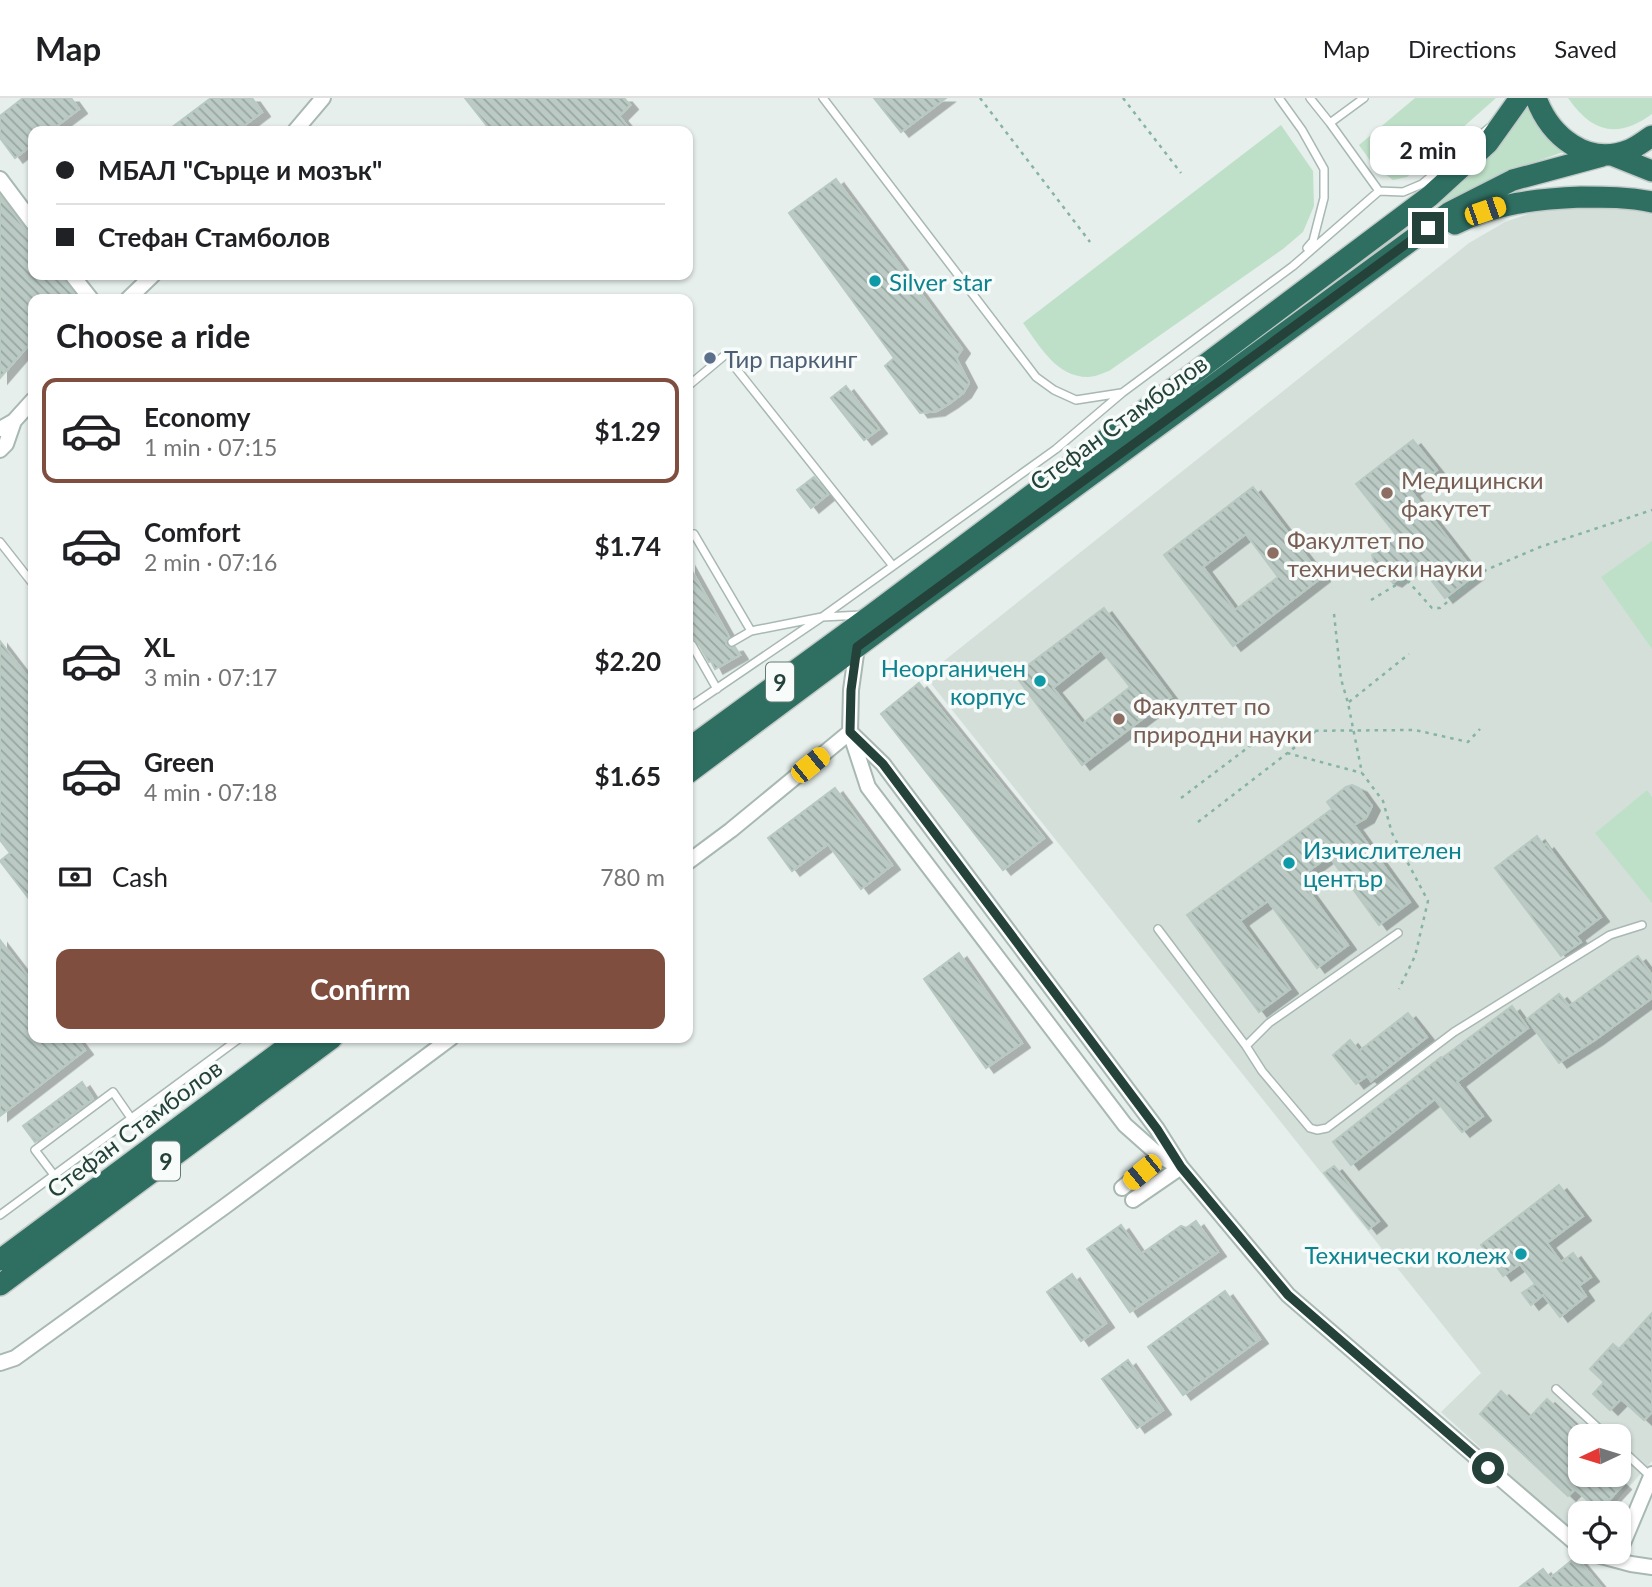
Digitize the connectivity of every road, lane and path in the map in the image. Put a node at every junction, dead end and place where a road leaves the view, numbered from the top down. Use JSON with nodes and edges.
{"nodes":[{"id":1,"x":323,"y":98,"type":"edge"},
{"id":2,"x":823,"y":98,"type":"edge"},
{"id":3,"x":980,"y":98,"type":"edge"},
{"id":4,"x":1124,"y":98,"type":"edge"},
{"id":5,"x":1310,"y":98,"type":"edge"},
{"id":6,"x":1364,"y":98,"type":"edge"},
{"id":7,"x":1536,"y":98,"type":"edge"},
{"id":8,"x":1279,"y":99,"type":"edge"},
{"id":9,"x":1517,"y":103,"type":"edge"},
{"id":10,"x":1330,"y":123,"type":"junction"},
{"id":11,"x":299,"y":126,"type":"edge"},
{"id":12,"x":1652,"y":136,"type":"edge"},
{"id":13,"x":1607,"y":155,"type":"junction"},
{"id":14,"x":1652,"y":172,"type":"edge"},
{"id":15,"x":1181,"y":173,"type":"dead end"},
{"id":16,"x":0,"y":178,"type":"edge"},
{"id":17,"x":1379,"y":191,"type":"junction"},
{"id":18,"x":1652,"y":202,"type":"edge"},
{"id":19,"x":28,"y":216,"type":"edge"},
{"id":20,"x":1090,"y":242,"type":"dead end"},
{"id":21,"x":1384,"y":260,"type":"junction"},
{"id":22,"x":1293,"y":266,"type":"junction"},
{"id":23,"x":76,"y":280,"type":"edge"},
{"id":24,"x":148,"y":280,"type":"edge"},
{"id":25,"x":87,"y":294,"type":"edge"},
{"id":26,"x":133,"y":294,"type":"edge"},
{"id":27,"x":725,"y":355,"type":"dead end"},
{"id":28,"x":734,"y":366,"type":"dead end"},
{"id":29,"x":693,"y":382,"type":"edge"},
{"id":30,"x":1122,"y":393,"type":"junction"},
{"id":31,"x":28,"y":405,"type":"edge"},
{"id":32,"x":13,"y":421,"type":"junction"},
{"id":33,"x":0,"y":429,"type":"edge"},
{"id":34,"x":0,"y":450,"type":"edge"},
{"id":35,"x":1652,"y":510,"type":"edge"},
{"id":36,"x":693,"y":535,"type":"edge"},
{"id":37,"x":0,"y":542,"type":"edge"},
{"id":38,"x":893,"y":566,"type":"junction"},
{"id":39,"x":28,"y":578,"type":"edge"},
{"id":40,"x":1371,"y":600,"type":"dead end"},
{"id":41,"x":873,"y":614,"type":"junction"},
{"id":42,"x":1334,"y":614,"type":"dead end"},
{"id":43,"x":822,"y":617,"type":"junction"},
{"id":44,"x":751,"y":631,"type":"junction"},
{"id":45,"x":732,"y":642,"type":"dead end"},
{"id":46,"x":693,"y":646,"type":"edge"},
{"id":47,"x":857,"y":647,"type":"junction"},
{"id":48,"x":1409,"y":654,"type":"dead end"},
{"id":49,"x":717,"y":690,"type":"junction"},
{"id":50,"x":1348,"y":703,"type":"junction"},
{"id":51,"x":693,"y":705,"type":"edge"},
{"id":52,"x":1480,"y":729,"type":"dead end"},
{"id":53,"x":1184,"y":730,"type":"dead end"},
{"id":54,"x":1316,"y":731,"type":"junction"},
{"id":55,"x":850,"y":732,"type":"junction"},
{"id":56,"x":1353,"y":732,"type":"junction"},
{"id":57,"x":693,"y":745,"type":"edge"},
{"id":58,"x":1250,"y":746,"type":"junction"},
{"id":59,"x":1287,"y":754,"type":"junction"},
{"id":60,"x":693,"y":769,"type":"edge"},
{"id":61,"x":1362,"y":774,"type":"junction"},
{"id":62,"x":1181,"y":797,"type":"dead end"},
{"id":63,"x":1198,"y":822,"type":"dead end"},
{"id":64,"x":693,"y":858,"type":"edge"},
{"id":65,"x":1642,"y":926,"type":"dead end"},
{"id":66,"x":1158,"y":929,"type":"dead end"},
{"id":67,"x":1398,"y":933,"type":"dead end"},
{"id":68,"x":1399,"y":989,"type":"dead end"},
{"id":69,"x":233,"y":1043,"type":"edge"},
{"id":70,"x":292,"y":1043,"type":"edge"},
{"id":71,"x":325,"y":1043,"type":"edge"},
{"id":72,"x":444,"y":1043,"type":"edge"},
{"id":73,"x":1247,"y":1046,"type":"junction"},
{"id":74,"x":131,"y":1118,"type":"junction"},
{"id":75,"x":1165,"y":1153,"type":"junction"},
{"id":76,"x":1181,"y":1167,"type":"junction"},
{"id":77,"x":54,"y":1175,"type":"junction"},
{"id":78,"x":1122,"y":1188,"type":"dead end"},
{"id":79,"x":1133,"y":1200,"type":"dead end"},
{"id":80,"x":0,"y":1215,"type":"edge"},
{"id":81,"x":0,"y":1259,"type":"edge"},
{"id":82,"x":0,"y":1285,"type":"edge"},
{"id":83,"x":0,"y":1363,"type":"edge"},
{"id":84,"x":1556,"y":1389,"type":"dead end"},
{"id":85,"x":1594,"y":1424,"type":"edge"},
{"id":86,"x":1631,"y":1458,"type":"edge"},
{"id":87,"x":1651,"y":1475,"type":"edge"},
{"id":88,"x":1631,"y":1524,"type":"edge"},
{"id":89,"x":1568,"y":1537,"type":"edge"},
{"id":90,"x":1631,"y":1564,"type":"edge"},
{"id":91,"x":1652,"y":1567,"type":"edge"}],
"edges":[{"from":1,"to":11,"type":"street"},
{"from":2,"to":30,"type":"lane"},
{"from":3,"to":20,"type":"path"},
{"from":4,"to":15,"type":"path"},
{"from":5,"to":10,"type":"lane"},
{"from":6,"to":10,"type":"lane"},
{"from":7,"to":13,"type":"highway"},
{"from":8,"to":22,"type":"lane"},
{"from":9,"to":17,"type":"lane"},
{"from":9,"to":41,"type":"highway","name":"Стефан Стамболов","number":"9"},
{"from":10,"to":17,"type":"lane"},
{"from":12,"to":13,"type":"highway","name":"Стефан Стамболов"},
{"from":13,"to":14,"type":"highway"},
{"from":13,"to":21,"type":"highway","name":"Стефан Стамболов"},
{"from":16,"to":19,"type":"street"},
{"from":17,"to":22,"type":"lane"},
{"from":18,"to":21,"type":"highway","number":"9"},
{"from":21,"to":47,"type":"highway","name":"Стефан Стамболов","number":"9"},
{"from":22,"to":30,"type":"lane"},
{"from":23,"to":25,"type":"street"},
{"from":24,"to":26,"type":"street"},
{"from":27,"to":29,"type":"lane"},
{"from":28,"to":38,"type":"lane"},
{"from":30,"to":38,"type":"lane"},
{"from":31,"to":32,"type":"street"},
{"from":32,"to":33,"type":"street"},
{"from":32,"to":34,"type":"street"},
{"from":35,"to":40,"type":"path"},
{"from":36,"to":44,"type":"lane"},
{"from":37,"to":39,"type":"lane"},
{"from":38,"to":43,"type":"lane"},
{"from":41,"to":43,"type":"lane"},
{"from":41,"to":57,"type":"highway","name":"Стефан Стамболов","number":"9"},
{"from":42,"to":50,"type":"path"},
{"from":43,"to":44,"type":"lane"},
{"from":43,"to":49,"type":"lane"},
{"from":44,"to":45,"type":"lane"},
{"from":46,"to":49,"type":"lane"},
{"from":47,"to":55,"type":"street"},
{"from":47,"to":60,"type":"highway","name":"Стефан Стамболов","number":"9"},
{"from":48,"to":50,"type":"path"},
{"from":49,"to":51,"type":"lane"},
{"from":50,"to":56,"type":"path"},
{"from":52,"to":56,"type":"path"},
{"from":53,"to":58,"type":"path"},
{"from":54,"to":56,"type":"path"},
{"from":54,"to":58,"type":"path"},
{"from":54,"to":59,"type":"path"},
{"from":55,"to":64,"type":"street"},
{"from":55,"to":75,"type":"street"},
{"from":55,"to":75,"type":"street"},
{"from":56,"to":61,"type":"path"},
{"from":58,"to":62,"type":"path"},
{"from":59,"to":61,"type":"path"},
{"from":59,"to":63,"type":"path"},
{"from":61,"to":68,"type":"path"},
{"from":65,"to":73,"type":"lane"},
{"from":66,"to":73,"type":"lane"},
{"from":67,"to":73,"type":"lane"},
{"from":69,"to":74,"type":"lane"},
{"from":70,"to":81,"type":"highway","name":"Стефан Стамболов","number":"9"},
{"from":71,"to":82,"type":"highway","name":"Стефан Стамболов","number":"9"},
{"from":72,"to":83,"type":"street"},
{"from":74,"to":77,"type":"lane"},
{"from":74,"to":77,"type":"lane"},
{"from":75,"to":76,"type":"street"},
{"from":75,"to":78,"type":"street"},
{"from":76,"to":79,"type":"street"},
{"from":76,"to":89,"type":"street"},
{"from":77,"to":80,"type":"lane"},
{"from":84,"to":85,"type":"lane"},
{"from":86,"to":87,"type":"lane"},
{"from":87,"to":88,"type":"street"},
{"from":90,"to":91,"type":"street"}]}
